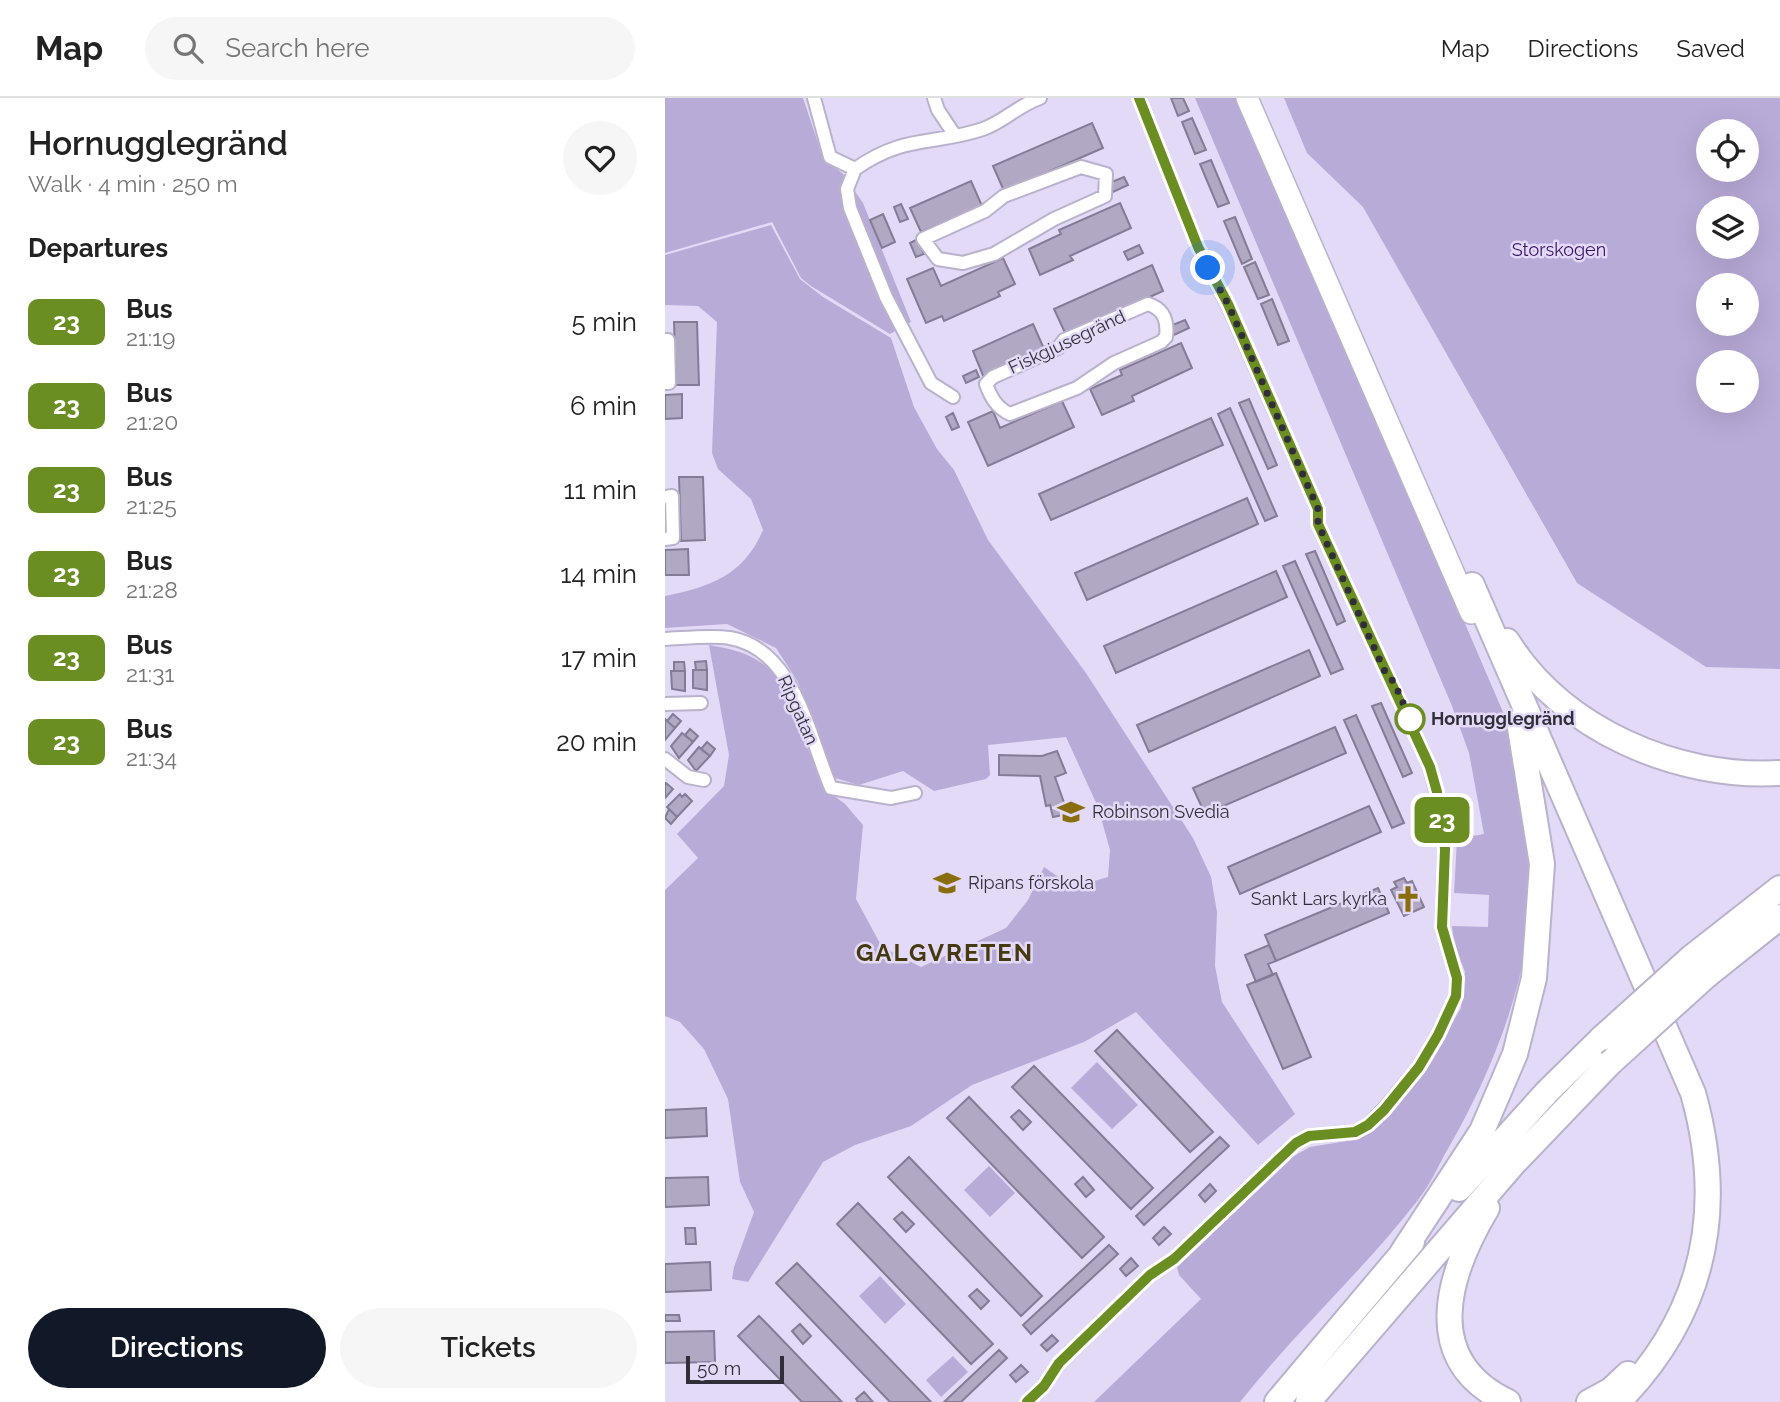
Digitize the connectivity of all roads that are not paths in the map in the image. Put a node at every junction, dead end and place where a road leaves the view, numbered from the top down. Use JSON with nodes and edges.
{"nodes":[{"id":1,"x":814,"y":98,"type":"edge"},
{"id":2,"x":934,"y":98,"type":"edge"},
{"id":3,"x":1040,"y":98,"type":"edge"},
{"id":4,"x":1139,"y":98,"type":"edge"},
{"id":5,"x":1247,"y":98,"type":"edge"},
{"id":6,"x":1258,"y":98,"type":"edge"},
{"id":7,"x":954,"y":134,"type":"junction"},
{"id":8,"x":855,"y":169,"type":"junction"},
{"id":9,"x":1106,"y":174,"type":"joint"},
{"id":10,"x":1166,"y":320,"type":"joint"},
{"id":11,"x":665,"y":340,"type":"edge"},
{"id":12,"x":665,"y":383,"type":"edge"},
{"id":13,"x":953,"y":397,"type":"dead end"},
{"id":14,"x":665,"y":497,"type":"edge"},
{"id":15,"x":665,"y":539,"type":"edge"},
{"id":16,"x":1472,"y":585,"type":"junction"},
{"id":17,"x":665,"y":639,"type":"edge"},
{"id":18,"x":701,"y":703,"type":"dead end"},
{"id":19,"x":665,"y":704,"type":"edge"},
{"id":20,"x":1519,"y":722,"type":"junction"},
{"id":21,"x":665,"y":759,"type":"edge"},
{"id":22,"x":1780,"y":772,"type":"edge"},
{"id":23,"x":704,"y":780,"type":"dead end"},
{"id":24,"x":915,"y":793,"type":"dead end"},
{"id":25,"x":1780,"y":888,"type":"edge"},
{"id":26,"x":1780,"y":917,"type":"edge"},
{"id":27,"x":1700,"y":966,"type":"junction"},
{"id":28,"x":1514,"y":1163,"type":"junction"},
{"id":29,"x":1402,"y":1253,"type":"junction"},
{"id":30,"x":1027,"y":1402,"type":"edge"},
{"id":31,"x":1277,"y":1402,"type":"edge"},
{"id":32,"x":1308,"y":1402,"type":"edge"},
{"id":33,"x":1508,"y":1402,"type":"edge"},
{"id":34,"x":1589,"y":1402,"type":"edge"},
{"id":35,"x":1618,"y":1402,"type":"edge"}],
"edges":[{"from":1,"to":8,"type":"street"},
{"from":2,"to":7,"type":"street"},
{"from":3,"to":7,"type":"street"},
{"from":4,"to":30,"type":"street"},
{"from":5,"to":20,"type":"main road"},
{"from":6,"to":16,"type":"main road"},
{"from":7,"to":8,"type":"street"},
{"from":8,"to":13,"type":"street"},
{"from":9,"to":9,"type":"street"},
{"from":10,"to":10,"type":"street","name":"Fiskgjusegränd"},
{"from":11,"to":12,"type":"street"},
{"from":14,"to":15,"type":"street"},
{"from":16,"to":22,"type":"highway"},
{"from":16,"to":35,"type":"highway"},
{"from":17,"to":24,"type":"street","name":"Ripgatan"},
{"from":18,"to":19,"type":"street"},
{"from":20,"to":29,"type":"highway"},
{"from":20,"to":34,"type":"highway"},
{"from":21,"to":23,"type":"street"},
{"from":25,"to":27,"type":"highway"},
{"from":26,"to":27,"type":"highway"},
{"from":27,"to":28,"type":"highway","bridge":true},
{"from":27,"to":29,"type":"highway","bridge":true},
{"from":28,"to":32,"type":"highway"},
{"from":28,"to":33,"type":"highway"},
{"from":29,"to":31,"type":"highway"}]}
